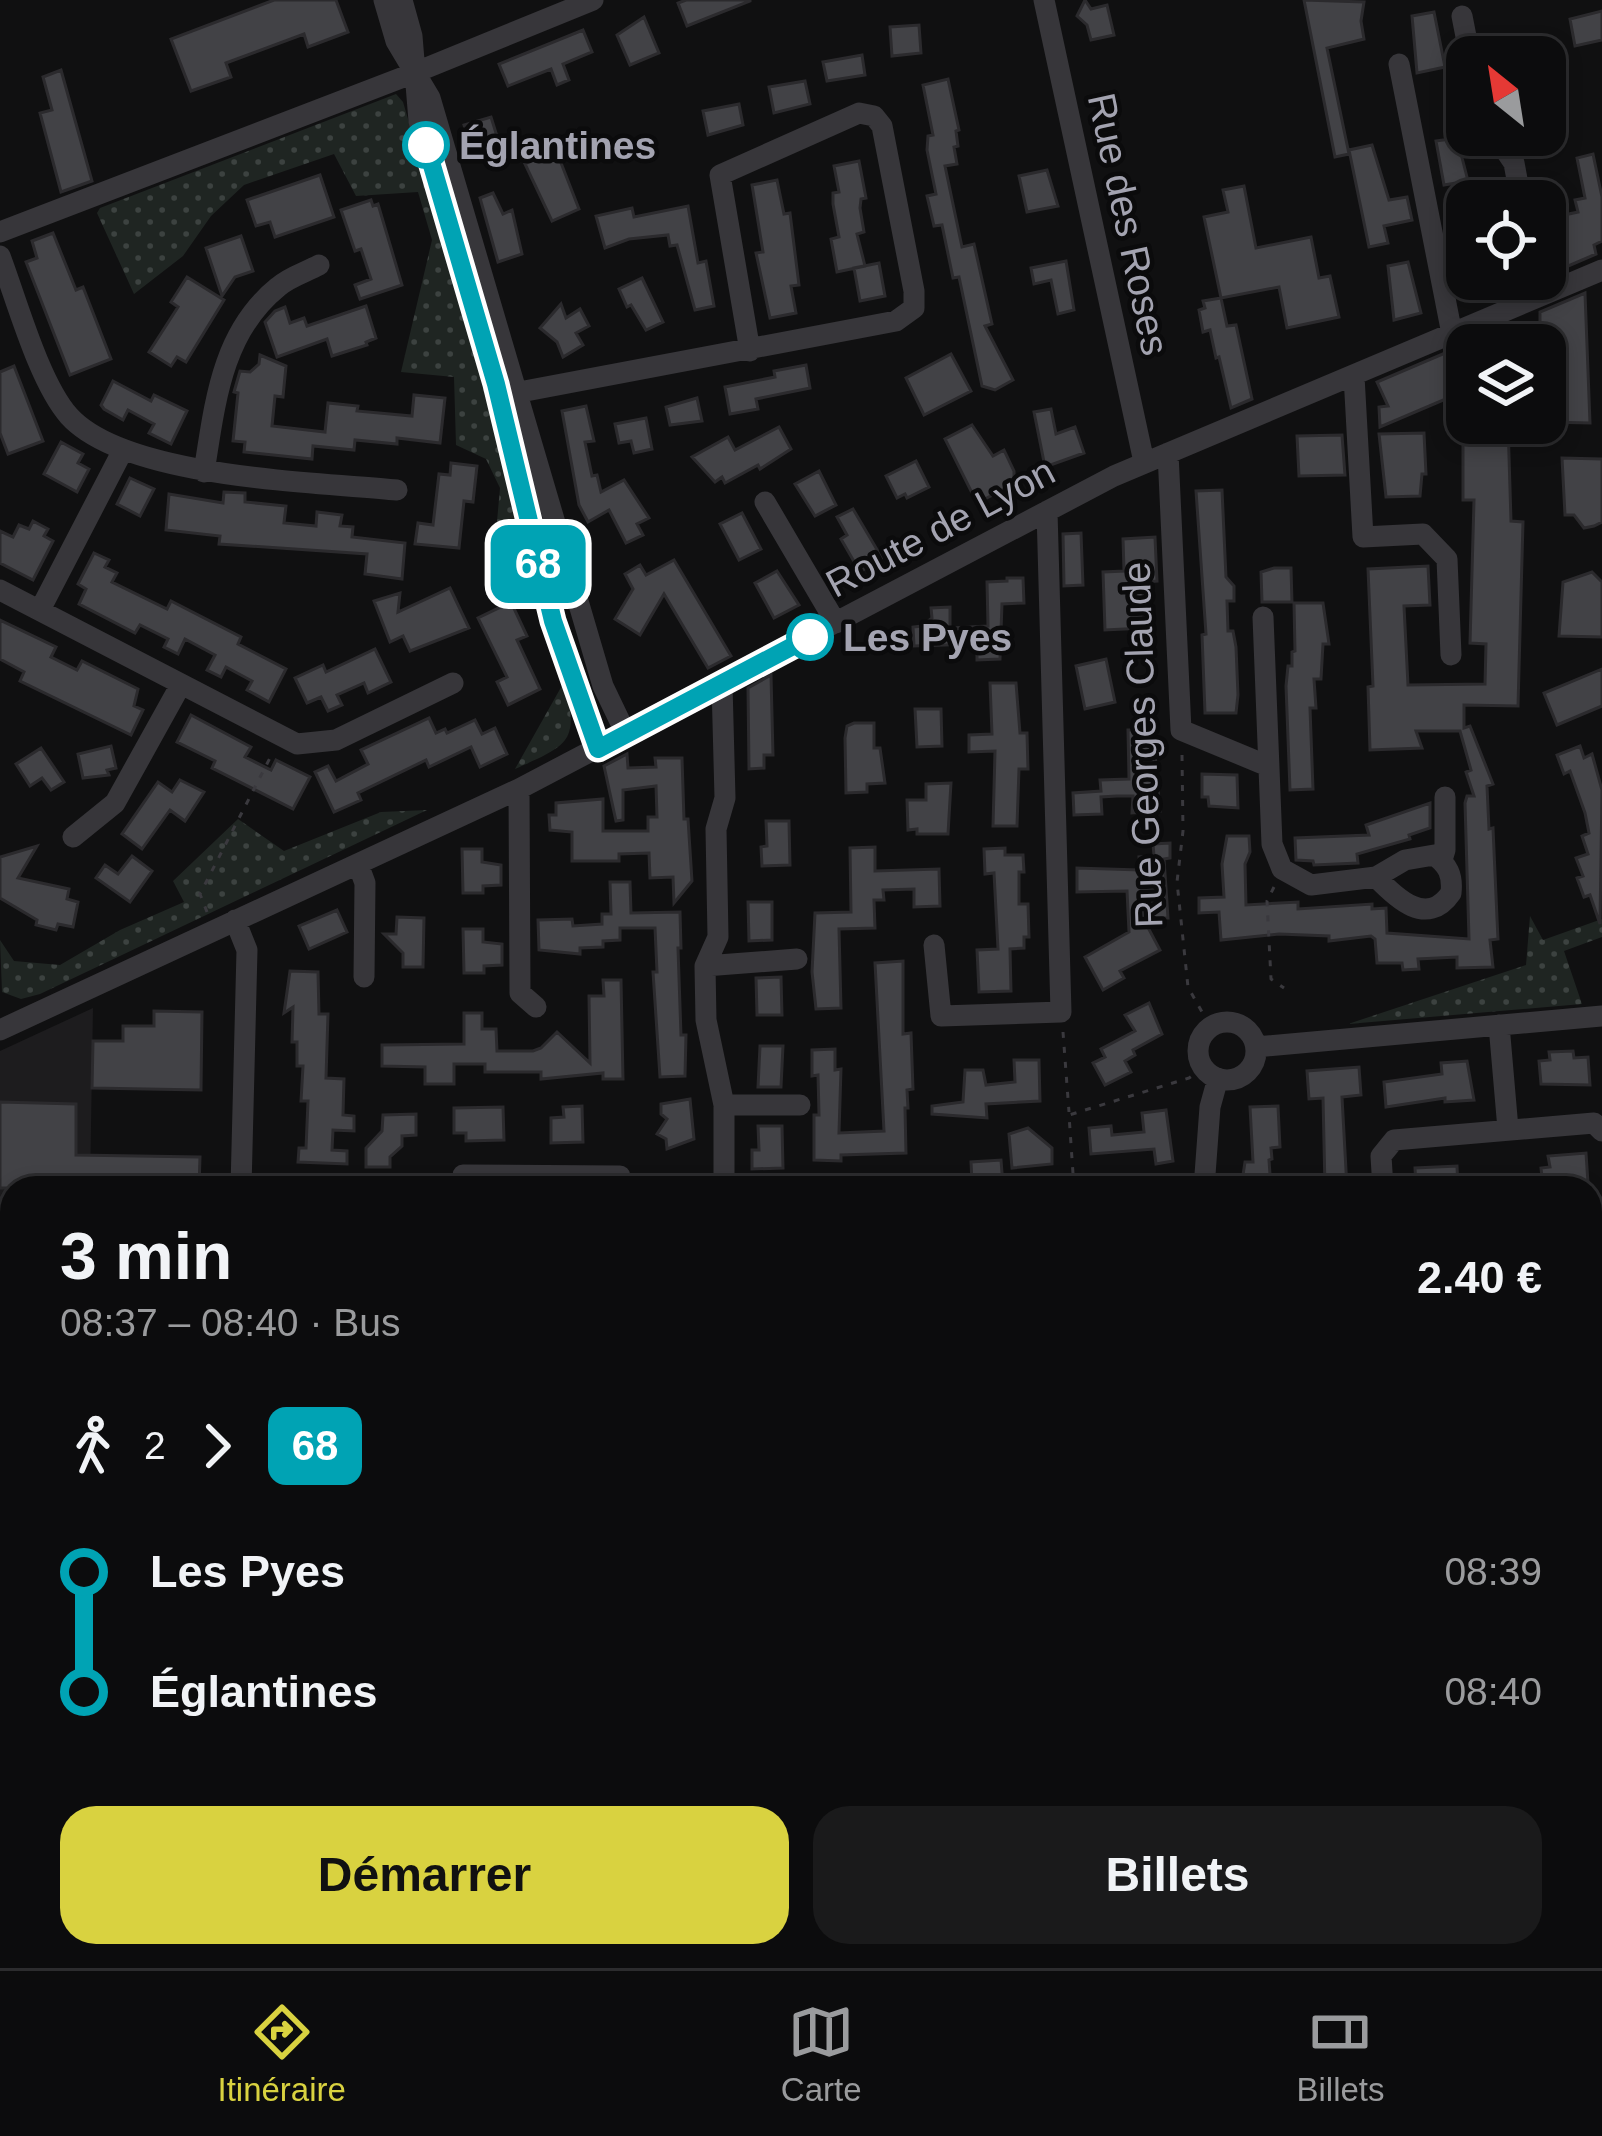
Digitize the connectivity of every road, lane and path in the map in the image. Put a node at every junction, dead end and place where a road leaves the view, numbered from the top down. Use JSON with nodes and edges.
{"nodes":[{"id":1,"x":384,"y":0,"type":"edge"},
{"id":2,"x":402,"y":0,"type":"edge"},
{"id":3,"x":593,"y":0,"type":"edge"},
{"id":4,"x":1044,"y":0,"type":"edge"},
{"id":5,"x":1462,"y":16,"type":"dead end"},
{"id":6,"x":1466,"y":36,"type":"edge"},
{"id":7,"x":1399,"y":64,"type":"dead end"},
{"id":8,"x":414,"y":74,"type":"junction"},
{"id":9,"x":0,"y":232,"type":"edge"},
{"id":10,"x":0,"y":256,"type":"edge"},
{"id":11,"x":320,"y":266,"type":"dead end"},
{"id":12,"x":1602,"y":270,"type":"edge"},
{"id":13,"x":1566,"y":280,"type":"edge"},
{"id":14,"x":1519,"y":300,"type":"edge"},
{"id":15,"x":1450,"y":324,"type":"edge"},
{"id":16,"x":1472,"y":324,"type":"edge"},
{"id":17,"x":1446,"y":337,"type":"edge"},
{"id":18,"x":750,"y":351,"type":"junction"},
{"id":19,"x":1354,"y":376,"type":"junction"},
{"id":20,"x":507,"y":395,"type":"junction"},
{"id":21,"x":123,"y":450,"type":"junction"},
{"id":22,"x":1168,"y":453,"type":"junction"},
{"id":23,"x":1144,"y":462,"type":"junction"},
{"id":24,"x":204,"y":472,"type":"junction"},
{"id":25,"x":397,"y":490,"type":"dead end"},
{"id":26,"x":765,"y":502,"type":"dead end"},
{"id":27,"x":1047,"y":511,"type":"junction"},
{"id":28,"x":0,"y":590,"type":"edge"},
{"id":29,"x":40,"y":608,"type":"junction"},
{"id":30,"x":583,"y":612,"type":"junction"},
{"id":31,"x":1263,"y":616,"type":"dead end"},
{"id":32,"x":553,"y":621,"type":"junction"},
{"id":33,"x":836,"y":623,"type":"junction"},
{"id":34,"x":1451,"y":655,"type":"dead end"},
{"id":35,"x":453,"y":683,"type":"dead end"},
{"id":36,"x":722,"y":684,"type":"junction"},
{"id":37,"x":180,"y":686,"type":"junction"},
{"id":38,"x":1181,"y":730,"type":"junction"},
{"id":39,"x":626,"y":734,"type":"junction"},
{"id":40,"x":281,"y":736,"type":"junction"},
{"id":41,"x":598,"y":749,"type":"junction"},
{"id":42,"x":1268,"y":766,"type":"junction"},
{"id":43,"x":519,"y":789,"type":"junction"},
{"id":44,"x":1445,"y":797,"type":"dead end"},
{"id":45,"x":74,"y":837,"type":"dead end"},
{"id":46,"x":1442,"y":860,"type":"junction"},
{"id":47,"x":358,"y":864,"type":"junction"},
{"id":48,"x":1282,"y":869,"type":"junction"},
{"id":49,"x":1376,"y":877,"type":"junction"},
{"id":50,"x":224,"y":925,"type":"junction"},
{"id":51,"x":934,"y":945,"type":"dead end"},
{"id":52,"x":797,"y":959,"type":"dead end"},
{"id":53,"x":705,"y":965,"type":"junction"},
{"id":54,"x":364,"y":977,"type":"dead end"},
{"id":55,"x":1284,"y":988,"type":"dead end"},
{"id":56,"x":536,"y":1007,"type":"dead end"},
{"id":57,"x":1061,"y":1012,"type":"junction"},
{"id":58,"x":1602,"y":1016,"type":"edge"},
{"id":59,"x":1499,"y":1025,"type":"junction"},
{"id":60,"x":1211,"y":1028,"type":"junction"},
{"id":61,"x":0,"y":1030,"type":"edge"},
{"id":62,"x":1256,"y":1048,"type":"junction"},
{"id":63,"x":1211,"y":1073,"type":"junction"},
{"id":64,"x":724,"y":1105,"type":"junction"},
{"id":65,"x":800,"y":1105,"type":"dead end"},
{"id":66,"x":1069,"y":1114,"type":"junction"},
{"id":67,"x":1508,"y":1129,"type":"junction"},
{"id":68,"x":1602,"y":1131,"type":"edge"},
{"id":69,"x":463,"y":1175,"type":"dead end"},
{"id":70,"x":241,"y":1176,"type":"edge"},
{"id":71,"x":620,"y":1176,"type":"edge"},
{"id":72,"x":724,"y":1176,"type":"edge"},
{"id":73,"x":1073,"y":1176,"type":"edge"},
{"id":74,"x":1205,"y":1176,"type":"edge"},
{"id":75,"x":1382,"y":1176,"type":"edge"}],
"edges":[{"from":1,"to":8,"type":"street"},
{"from":2,"to":8,"type":"street"},
{"from":3,"to":8,"type":"street"},
{"from":4,"to":23,"type":"street","name":"Rue des Roses"},
{"from":5,"to":6,"type":"street"},
{"from":7,"to":15,"type":"street"},
{"from":8,"to":9,"type":"street"},
{"from":8,"to":20,"type":"street"},
{"from":10,"to":21,"type":"street"},
{"from":11,"to":24,"type":"street"},
{"from":12,"to":13,"type":"street","name":"Route de Lyon"},
{"from":14,"to":16,"type":"street","name":"Route de Lyon"},
{"from":17,"to":19,"type":"street","name":"Route de Lyon"},
{"from":18,"to":18,"type":"street"},
{"from":18,"to":20,"type":"street"},
{"from":19,"to":22,"type":"street","name":"Route de Lyon"},
{"from":19,"to":34,"type":"street"},
{"from":20,"to":30,"type":"street"},
{"from":20,"to":32,"type":"street"},
{"from":21,"to":24,"type":"street"},
{"from":21,"to":29,"type":"street"},
{"from":22,"to":23,"type":"street","name":"Route de Lyon"},
{"from":22,"to":38,"type":"street","name":"Rue Georges Claude"},
{"from":23,"to":27,"type":"street","name":"Route de Lyon"},
{"from":24,"to":25,"type":"street"},
{"from":26,"to":33,"type":"street"},
{"from":27,"to":33,"type":"street","name":"Route de Lyon"},
{"from":27,"to":57,"type":"street"},
{"from":28,"to":29,"type":"street"},
{"from":29,"to":37,"type":"street"},
{"from":30,"to":32,"type":"street"},
{"from":30,"to":39,"type":"street"},
{"from":31,"to":42,"type":"street"},
{"from":32,"to":41,"type":"street"},
{"from":33,"to":36,"type":"street","name":"Route de Lyon"},
{"from":35,"to":40,"type":"street"},
{"from":36,"to":39,"type":"street","name":"Route de Lyon"},
{"from":36,"to":53,"type":"street"},
{"from":37,"to":40,"type":"street"},
{"from":37,"to":45,"type":"street"},
{"from":38,"to":42,"type":"street"},
{"from":38,"to":60,"type":"path","name":"Rue Georges Claude"},
{"from":39,"to":41,"type":"street","name":"Route de Lyon"},
{"from":40,"to":50,"type":"path"},
{"from":41,"to":43,"type":"street","name":"Route de Lyon"},
{"from":42,"to":48,"type":"street"},
{"from":43,"to":47,"type":"street","name":"Route de Lyon"},
{"from":43,"to":56,"type":"street"},
{"from":44,"to":46,"type":"street"},
{"from":46,"to":49,"type":"street"},
{"from":46,"to":49,"type":"street"},
{"from":47,"to":50,"type":"street","name":"Route de Lyon"},
{"from":47,"to":54,"type":"street"},
{"from":48,"to":49,"type":"street"},
{"from":48,"to":55,"type":"path"},
{"from":50,"to":61,"type":"street","name":"Route de Lyon"},
{"from":50,"to":70,"type":"street"},
{"from":51,"to":57,"type":"street"},
{"from":52,"to":53,"type":"street"},
{"from":53,"to":64,"type":"street"},
{"from":57,"to":66,"type":"path"},
{"from":58,"to":59,"type":"street"},
{"from":59,"to":62,"type":"street"},
{"from":59,"to":67,"type":"street"},
{"from":60,"to":62,"type":"street"},
{"from":60,"to":63,"type":"street"},
{"from":62,"to":63,"type":"street"},
{"from":63,"to":66,"type":"path"},
{"from":63,"to":74,"type":"street"},
{"from":64,"to":65,"type":"street"},
{"from":64,"to":72,"type":"street"},
{"from":66,"to":73,"type":"path"},
{"from":67,"to":68,"type":"street"},
{"from":67,"to":75,"type":"street"},
{"from":69,"to":71,"type":"street"}]}
